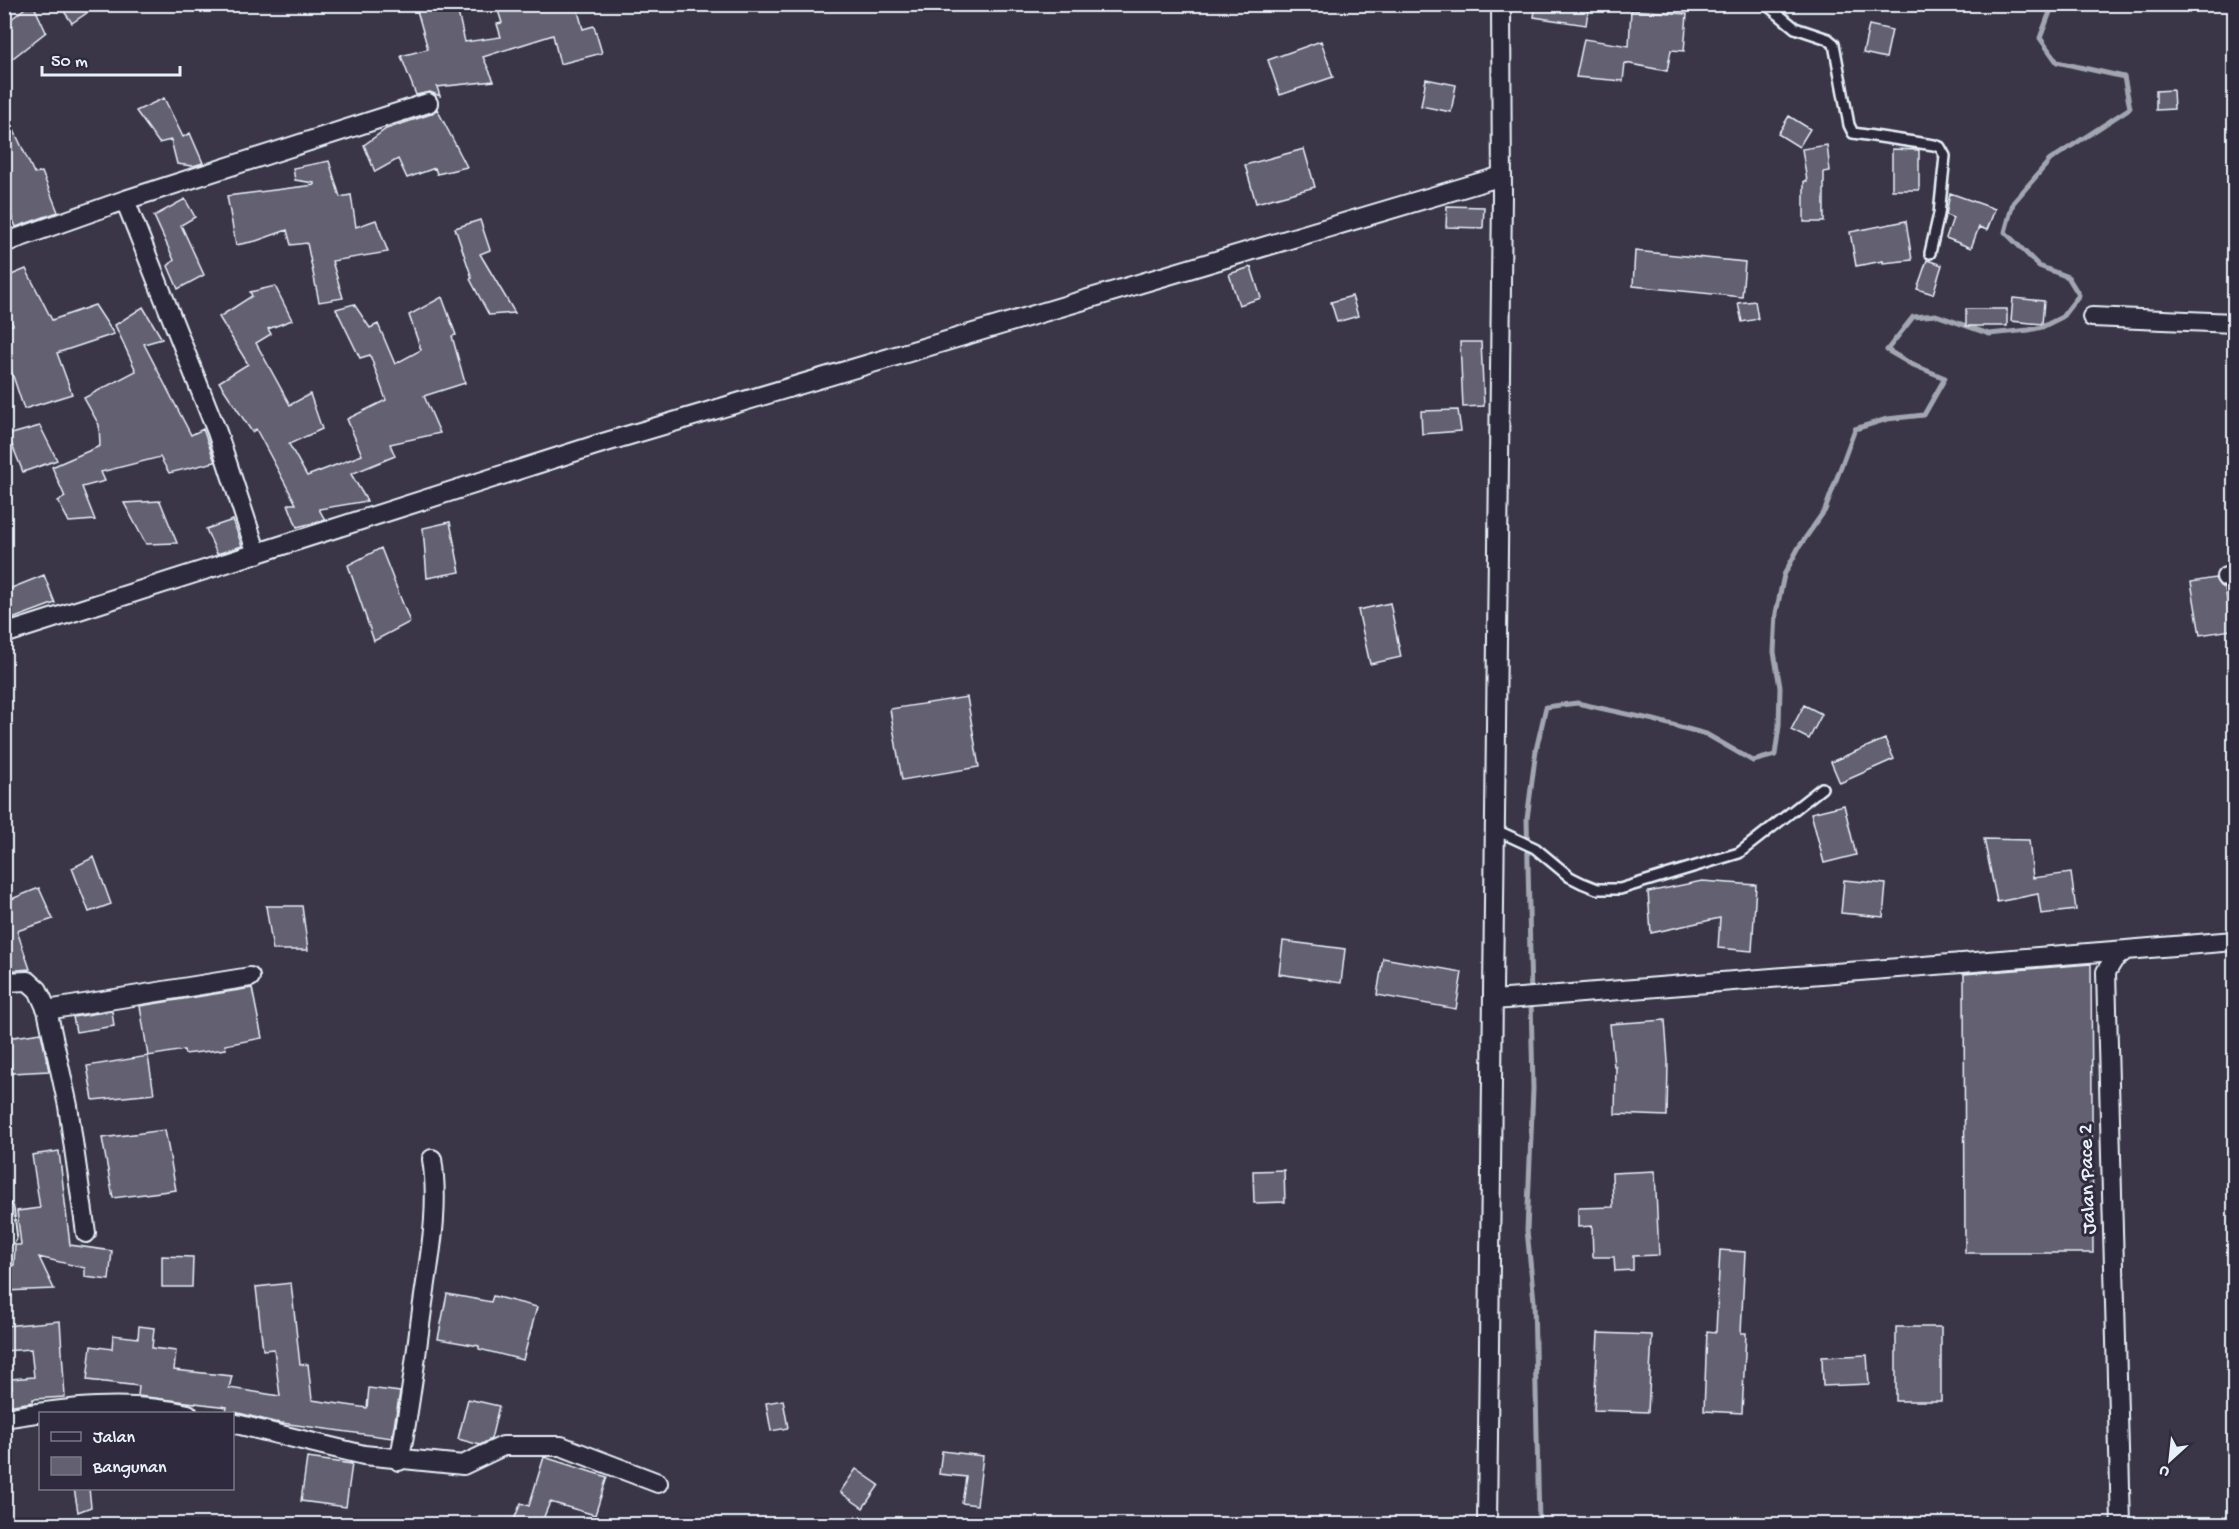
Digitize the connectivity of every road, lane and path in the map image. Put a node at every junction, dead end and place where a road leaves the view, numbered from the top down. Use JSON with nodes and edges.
{"nodes":[{"id":1,"x":1501,"y":4,"type":"edge"},
{"id":2,"x":1766,"y":4,"type":"edge"},
{"id":3,"x":428,"y":103,"type":"dead end"},
{"id":4,"x":1502,"y":176,"type":"junction"},
{"id":5,"x":125,"y":200,"type":"junction"},
{"id":6,"x":4,"y":243,"type":"edge"},
{"id":7,"x":1930,"y":253,"type":"dead end"},
{"id":8,"x":2092,"y":318,"type":"dead end"},
{"id":9,"x":2235,"y":323,"type":"edge"},
{"id":10,"x":257,"y":554,"type":"junction"},
{"id":11,"x":4,"y":634,"type":"edge"},
{"id":12,"x":1822,"y":788,"type":"dead end"},
{"id":13,"x":1496,"y":830,"type":"junction"},
{"id":14,"x":2235,"y":941,"type":"edge"},
{"id":15,"x":2127,"y":950,"type":"junction"},
{"id":16,"x":250,"y":977,"type":"dead end"},
{"id":17,"x":4,"y":982,"type":"edge"},
{"id":18,"x":1494,"y":1000,"type":"junction"},
{"id":19,"x":47,"y":1010,"type":"junction"},
{"id":20,"x":432,"y":1159,"type":"dead end"},
{"id":21,"x":4,"y":1210,"type":"edge"},
{"id":22,"x":86,"y":1233,"type":"dead end"},
{"id":23,"x":8,"y":1236,"type":"dead end"},
{"id":24,"x":46,"y":1412,"type":"edge"},
{"id":25,"x":181,"y":1412,"type":"edge"},
{"id":26,"x":39,"y":1413,"type":"edge"},
{"id":27,"x":4,"y":1418,"type":"edge"},
{"id":28,"x":234,"y":1423,"type":"edge"},
{"id":29,"x":399,"y":1461,"type":"junction"},
{"id":30,"x":658,"y":1483,"type":"dead end"},
{"id":31,"x":1487,"y":1524,"type":"edge"},
{"id":32,"x":2121,"y":1524,"type":"edge"}],
"edges":[{"from":1,"to":4,"type":"street"},
{"from":2,"to":7,"type":"lane"},
{"from":3,"to":5,"type":"street"},
{"from":4,"to":10,"type":"street"},
{"from":4,"to":13,"type":"street"},
{"from":5,"to":6,"type":"street"},
{"from":5,"to":10,"type":"street"},
{"from":8,"to":9,"type":"street"},
{"from":10,"to":11,"type":"street"},
{"from":12,"to":13,"type":"lane"},
{"from":13,"to":18,"type":"street"},
{"from":14,"to":15,"type":"street"},
{"from":15,"to":18,"type":"street"},
{"from":15,"to":32,"type":"street","name":"Jalan Pace 2"},
{"from":16,"to":19,"type":"street"},
{"from":17,"to":19,"type":"street"},
{"from":18,"to":31,"type":"street"},
{"from":19,"to":22,"type":"street"},
{"from":20,"to":29,"type":"street"},
{"from":21,"to":23,"type":"street"},
{"from":24,"to":25,"type":"street"},
{"from":26,"to":27,"type":"street"},
{"from":28,"to":29,"type":"street"},
{"from":29,"to":30,"type":"street"}]}
